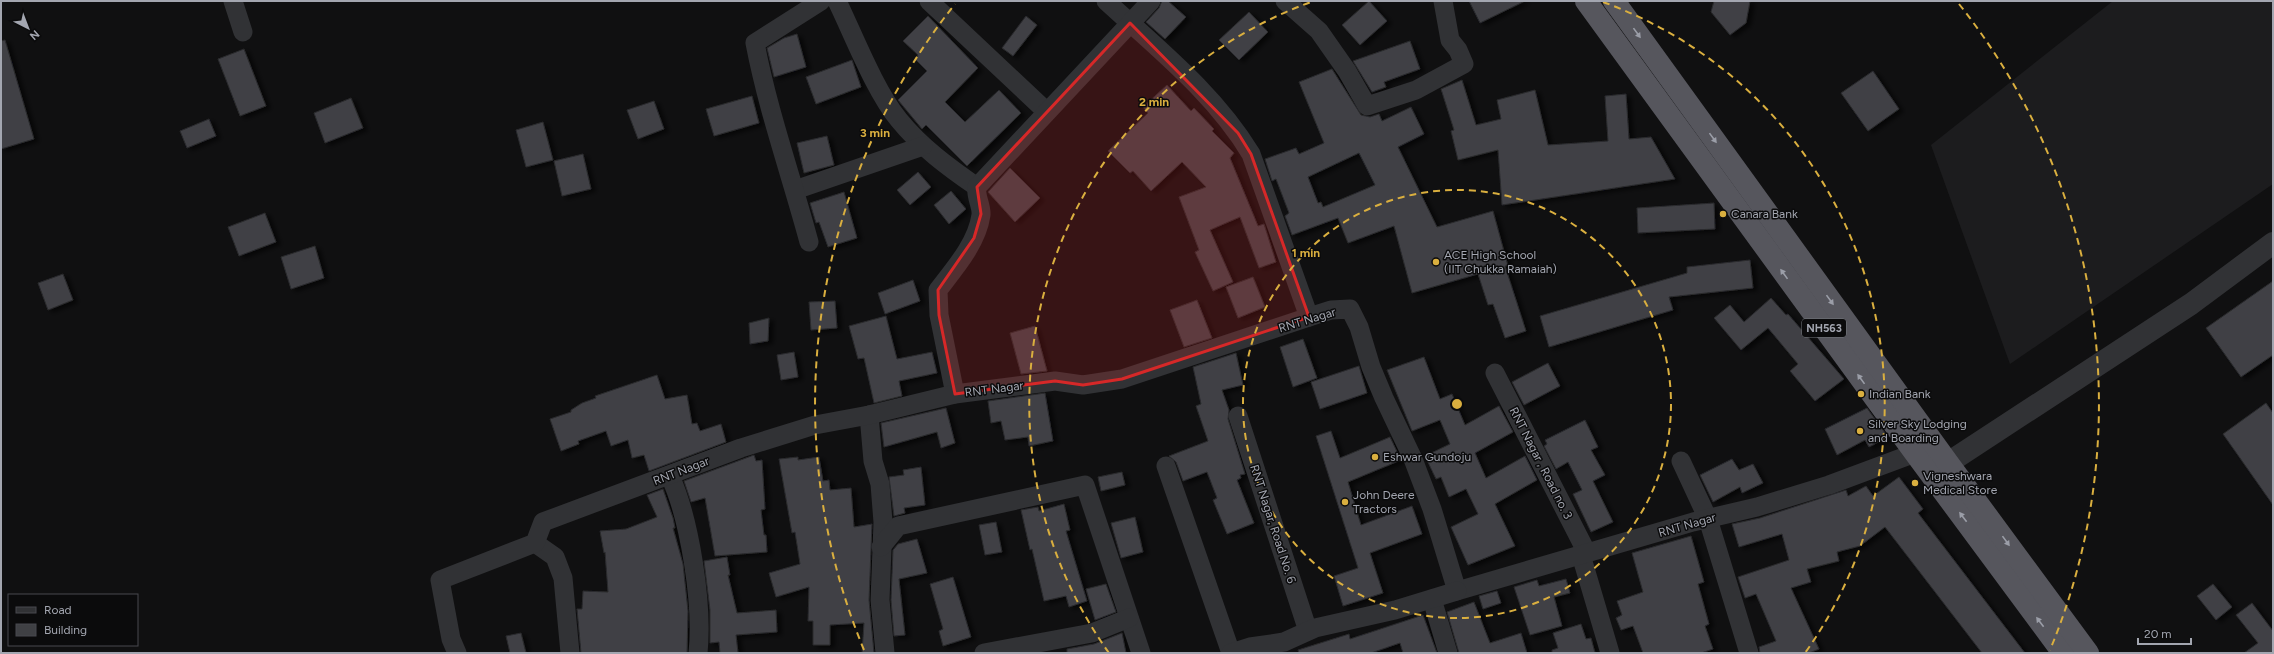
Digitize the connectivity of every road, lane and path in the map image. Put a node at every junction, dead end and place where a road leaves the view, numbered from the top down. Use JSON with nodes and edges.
{"nodes":[{"id":1,"x":233,"y":1,"type":"edge"},
{"id":2,"x":821,"y":1,"type":"edge"},
{"id":3,"x":837,"y":1,"type":"edge"},
{"id":4,"x":929,"y":1,"type":"edge"},
{"id":5,"x":1106,"y":1,"type":"edge"},
{"id":6,"x":1151,"y":1,"type":"edge"},
{"id":7,"x":1285,"y":1,"type":"edge"},
{"id":8,"x":1443,"y":1,"type":"edge"},
{"id":9,"x":1586,"y":1,"type":"edge"},
{"id":10,"x":1614,"y":1,"type":"edge"},
{"id":11,"x":1130,"y":23,"type":"junction"},
{"id":12,"x":243,"y":32,"type":"dead end"},
{"id":13,"x":1047,"y":112,"type":"junction"},
{"id":14,"x":923,"y":146,"type":"junction"},
{"id":15,"x":977,"y":187,"type":"junction"},
{"id":16,"x":795,"y":190,"type":"junction"},
{"id":17,"x":809,"y":242,"type":"dead end"},
{"id":18,"x":2273,"y":243,"type":"edge"},
{"id":19,"x":1309,"y":317,"type":"junction"},
{"id":20,"x":1495,"y":373,"type":"dead end"},
{"id":21,"x":955,"y":394,"type":"junction"},
{"id":22,"x":869,"y":415,"type":"junction"},
{"id":23,"x":1238,"y":416,"type":"dead end"},
{"id":24,"x":1915,"y":453,"type":"junction"},
{"id":25,"x":1681,"y":461,"type":"dead end"},
{"id":26,"x":1948,"y":464,"type":"junction"},
{"id":27,"x":1166,"y":466,"type":"dead end"},
{"id":28,"x":670,"y":476,"type":"junction"},
{"id":29,"x":1708,"y":519,"type":"junction"},
{"id":30,"x":535,"y":544,"type":"junction"},
{"id":31,"x":881,"y":547,"type":"junction"},
{"id":32,"x":1584,"y":554,"type":"junction"},
{"id":33,"x":1457,"y":591,"type":"junction"},
{"id":34,"x":1432,"y":599,"type":"junction"},
{"id":35,"x":1130,"y":618,"type":"junction"},
{"id":36,"x":1308,"y":631,"type":"junction"},
{"id":37,"x":457,"y":653,"type":"edge"},
{"id":38,"x":570,"y":653,"type":"edge"},
{"id":39,"x":698,"y":653,"type":"edge"},
{"id":40,"x":885,"y":653,"type":"edge"},
{"id":41,"x":984,"y":653,"type":"edge"},
{"id":42,"x":1141,"y":653,"type":"edge"},
{"id":43,"x":1231,"y":653,"type":"edge"},
{"id":44,"x":1448,"y":653,"type":"edge"},
{"id":45,"x":1610,"y":653,"type":"edge"},
{"id":46,"x":1749,"y":653,"type":"edge"},
{"id":47,"x":2063,"y":653,"type":"edge"},
{"id":48,"x":2088,"y":653,"type":"edge"}],
"edges":[{"from":1,"to":12,"type":"street"},
{"from":2,"to":16,"type":"street"},
{"from":3,"to":14,"type":"street"},
{"from":4,"to":13,"type":"street"},
{"from":5,"to":11,"type":"street"},
{"from":6,"to":11,"type":"street"},
{"from":7,"to":8,"type":"street"},
{"from":24,"to":9,"type":"highway","number":"NH563","one_way":true},
{"from":10,"to":26,"type":"highway","number":"NH563","one_way":true},
{"from":11,"to":13,"type":"street"},
{"from":11,"to":19,"type":"street"},
{"from":13,"to":15,"type":"street"},
{"from":14,"to":15,"type":"street"},
{"from":14,"to":16,"type":"street"},
{"from":15,"to":21,"type":"street"},
{"from":16,"to":17,"type":"street"},
{"from":18,"to":26,"type":"street"},
{"from":19,"to":21,"type":"street","name":"RNT Nagar"},
{"from":19,"to":33,"type":"street","name":"RNT Nagar"},
{"from":20,"to":32,"type":"street","name":"RNT Nagar , Road no. 3"},
{"from":21,"to":22,"type":"street","name":"RNT Nagar"},
{"from":22,"to":28,"type":"street","name":"RNT Nagar"},
{"from":22,"to":31,"type":"street"},
{"from":23,"to":36,"type":"street","name":"RNT Nagar, Road No. 6"},
{"from":24,"to":29,"type":"street","name":"RNT Nagar"},
{"from":47,"to":24,"type":"highway","number":"NH563","one_way":true},
{"from":25,"to":29,"type":"street"},
{"from":26,"to":48,"type":"highway","number":"NH563","one_way":true},
{"from":27,"to":43,"type":"street"},
{"from":28,"to":30,"type":"street","name":"RNT Nagar"},
{"from":28,"to":39,"type":"street"},
{"from":29,"to":32,"type":"street","name":"RNT Nagar"},
{"from":29,"to":46,"type":"street"},
{"from":30,"to":37,"type":"street"},
{"from":30,"to":38,"type":"street"},
{"from":31,"to":35,"type":"street"},
{"from":31,"to":40,"type":"street"},
{"from":32,"to":33,"type":"street","name":"RNT Nagar"},
{"from":32,"to":45,"type":"street","name":"RNT Nagar , Road no. 3"},
{"from":33,"to":34,"type":"street","name":"RNT Nagar"},
{"from":34,"to":36,"type":"street","name":"RNT Nagar"},
{"from":34,"to":44,"type":"street"},
{"from":35,"to":41,"type":"street"},
{"from":35,"to":42,"type":"street"},
{"from":36,"to":43,"type":"street","name":"RNT Nagar"}]}
